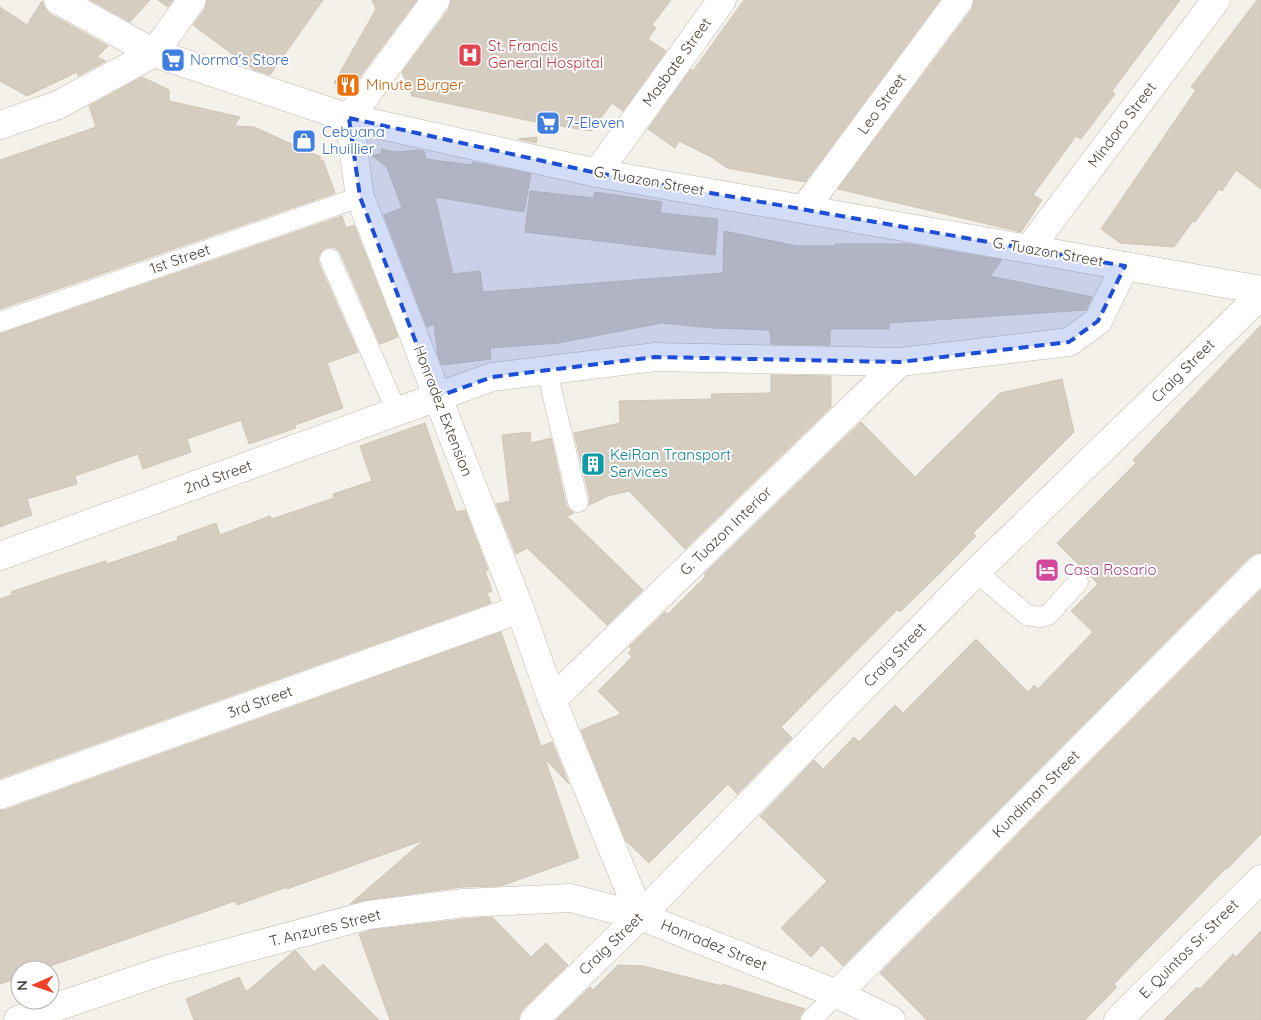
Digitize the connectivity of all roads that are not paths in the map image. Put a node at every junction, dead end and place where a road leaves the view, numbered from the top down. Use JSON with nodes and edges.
{"nodes":[{"id":1,"x":58,"y":0,"type":"edge"},
{"id":2,"x":192,"y":0,"type":"edge"},
{"id":3,"x":436,"y":0,"type":"edge"},
{"id":4,"x":722,"y":0,"type":"edge"},
{"id":5,"x":959,"y":0,"type":"edge"},
{"id":6,"x":1216,"y":0,"type":"edge"},
{"id":7,"x":154,"y":53,"type":"junction"},
{"id":8,"x":349,"y":118,"type":"junction"},
{"id":9,"x":0,"y":126,"type":"edge"},
{"id":10,"x":597,"y":172,"type":"junction"},
{"id":11,"x":360,"y":197,"type":"junction"},
{"id":12,"x":806,"y":208,"type":"junction"},
{"id":13,"x":1029,"y":250,"type":"junction"},
{"id":14,"x":330,"y":259,"type":"dead end"},
{"id":15,"x":1125,"y":266,"type":"junction"},
{"id":16,"x":1261,"y":290,"type":"edge"},
{"id":17,"x":1261,"y":295,"type":"edge"},
{"id":18,"x":0,"y":322,"type":"edge"},
{"id":19,"x":900,"y":362,"type":"junction"},
{"id":20,"x":547,"y":371,"type":"junction"},
{"id":21,"x":437,"y":397,"type":"junction"},
{"id":22,"x":397,"y":412,"type":"junction"},
{"id":23,"x":578,"y":502,"type":"dead end"},
{"id":24,"x":0,"y":556,"type":"edge"},
{"id":25,"x":1261,"y":568,"type":"edge"},
{"id":26,"x":976,"y":572,"type":"junction"},
{"id":27,"x":1078,"y":582,"type":"dead end"},
{"id":28,"x":520,"y":609,"type":"junction"},
{"id":29,"x":552,"y":700,"type":"junction"},
{"id":30,"x":0,"y":795,"type":"edge"},
{"id":31,"x":1261,"y":879,"type":"edge"},
{"id":32,"x":640,"y":916,"type":"junction"},
{"id":33,"x":836,"y":994,"type":"junction"},
{"id":34,"x":18,"y":1020,"type":"edge"},
{"id":35,"x":534,"y":1020,"type":"edge"},
{"id":36,"x":812,"y":1020,"type":"edge"},
{"id":37,"x":891,"y":1020,"type":"edge"},
{"id":38,"x":1118,"y":1020,"type":"edge"}],
"edges":[{"from":1,"to":7,"type":"street","name":"G. Tuazon Street"},
{"from":2,"to":7,"type":"street"},
{"from":3,"to":8,"type":"street"},
{"from":4,"to":10,"type":"street","name":"Masbate Street"},
{"from":5,"to":12,"type":"street","name":"Leo Street"},
{"from":6,"to":13,"type":"street","name":"Mindoro Street"},
{"from":7,"to":8,"type":"street","name":"G. Tuazon Street"},
{"from":7,"to":9,"type":"street"},
{"from":8,"to":10,"type":"street","name":"G. Tuazon Street"},
{"from":8,"to":11,"type":"street","name":"Honradez Extension"},
{"from":10,"to":12,"type":"street","name":"G. Tuazon Street"},
{"from":11,"to":18,"type":"lane","name":"1st Street"},
{"from":11,"to":21,"type":"street","name":"Honradez Extension"},
{"from":12,"to":13,"type":"street","name":"G. Tuazon Street"},
{"from":13,"to":15,"type":"street","name":"G. Tuazon Street"},
{"from":14,"to":22,"type":"lane"},
{"from":15,"to":16,"type":"street","name":"G. Tuazon Street"},
{"from":15,"to":19,"type":"street"},
{"from":17,"to":26,"type":"street","name":"Craig Street"},
{"from":19,"to":20,"type":"street"},
{"from":19,"to":29,"type":"street","name":"G. Tuazon Interior"},
{"from":20,"to":21,"type":"street"},
{"from":20,"to":23,"type":"lane"},
{"from":21,"to":22,"type":"street","name":"2nd Street"},
{"from":21,"to":28,"type":"street","name":"Honradez Extension"},
{"from":22,"to":24,"type":"street","name":"2nd Street"},
{"from":25,"to":33,"type":"street","name":"Kundiman Street"},
{"from":26,"to":27,"type":"lane"},
{"from":26,"to":32,"type":"street","name":"Craig Street"},
{"from":28,"to":29,"type":"street","name":"Honradez Extension"},
{"from":28,"to":30,"type":"street","name":"3rd Street"},
{"from":29,"to":32,"type":"street"},
{"from":31,"to":38,"type":"street","name":"E. Quintos Sr. Street"},
{"from":32,"to":33,"type":"street","name":"Honradez Street"},
{"from":32,"to":34,"type":"street","name":"T. Anzures Street"},
{"from":32,"to":35,"type":"street","name":"Craig Street"},
{"from":33,"to":36,"type":"lane","name":"Kundiman Street"},
{"from":33,"to":37,"type":"street","name":"Honradez Street"}]}
